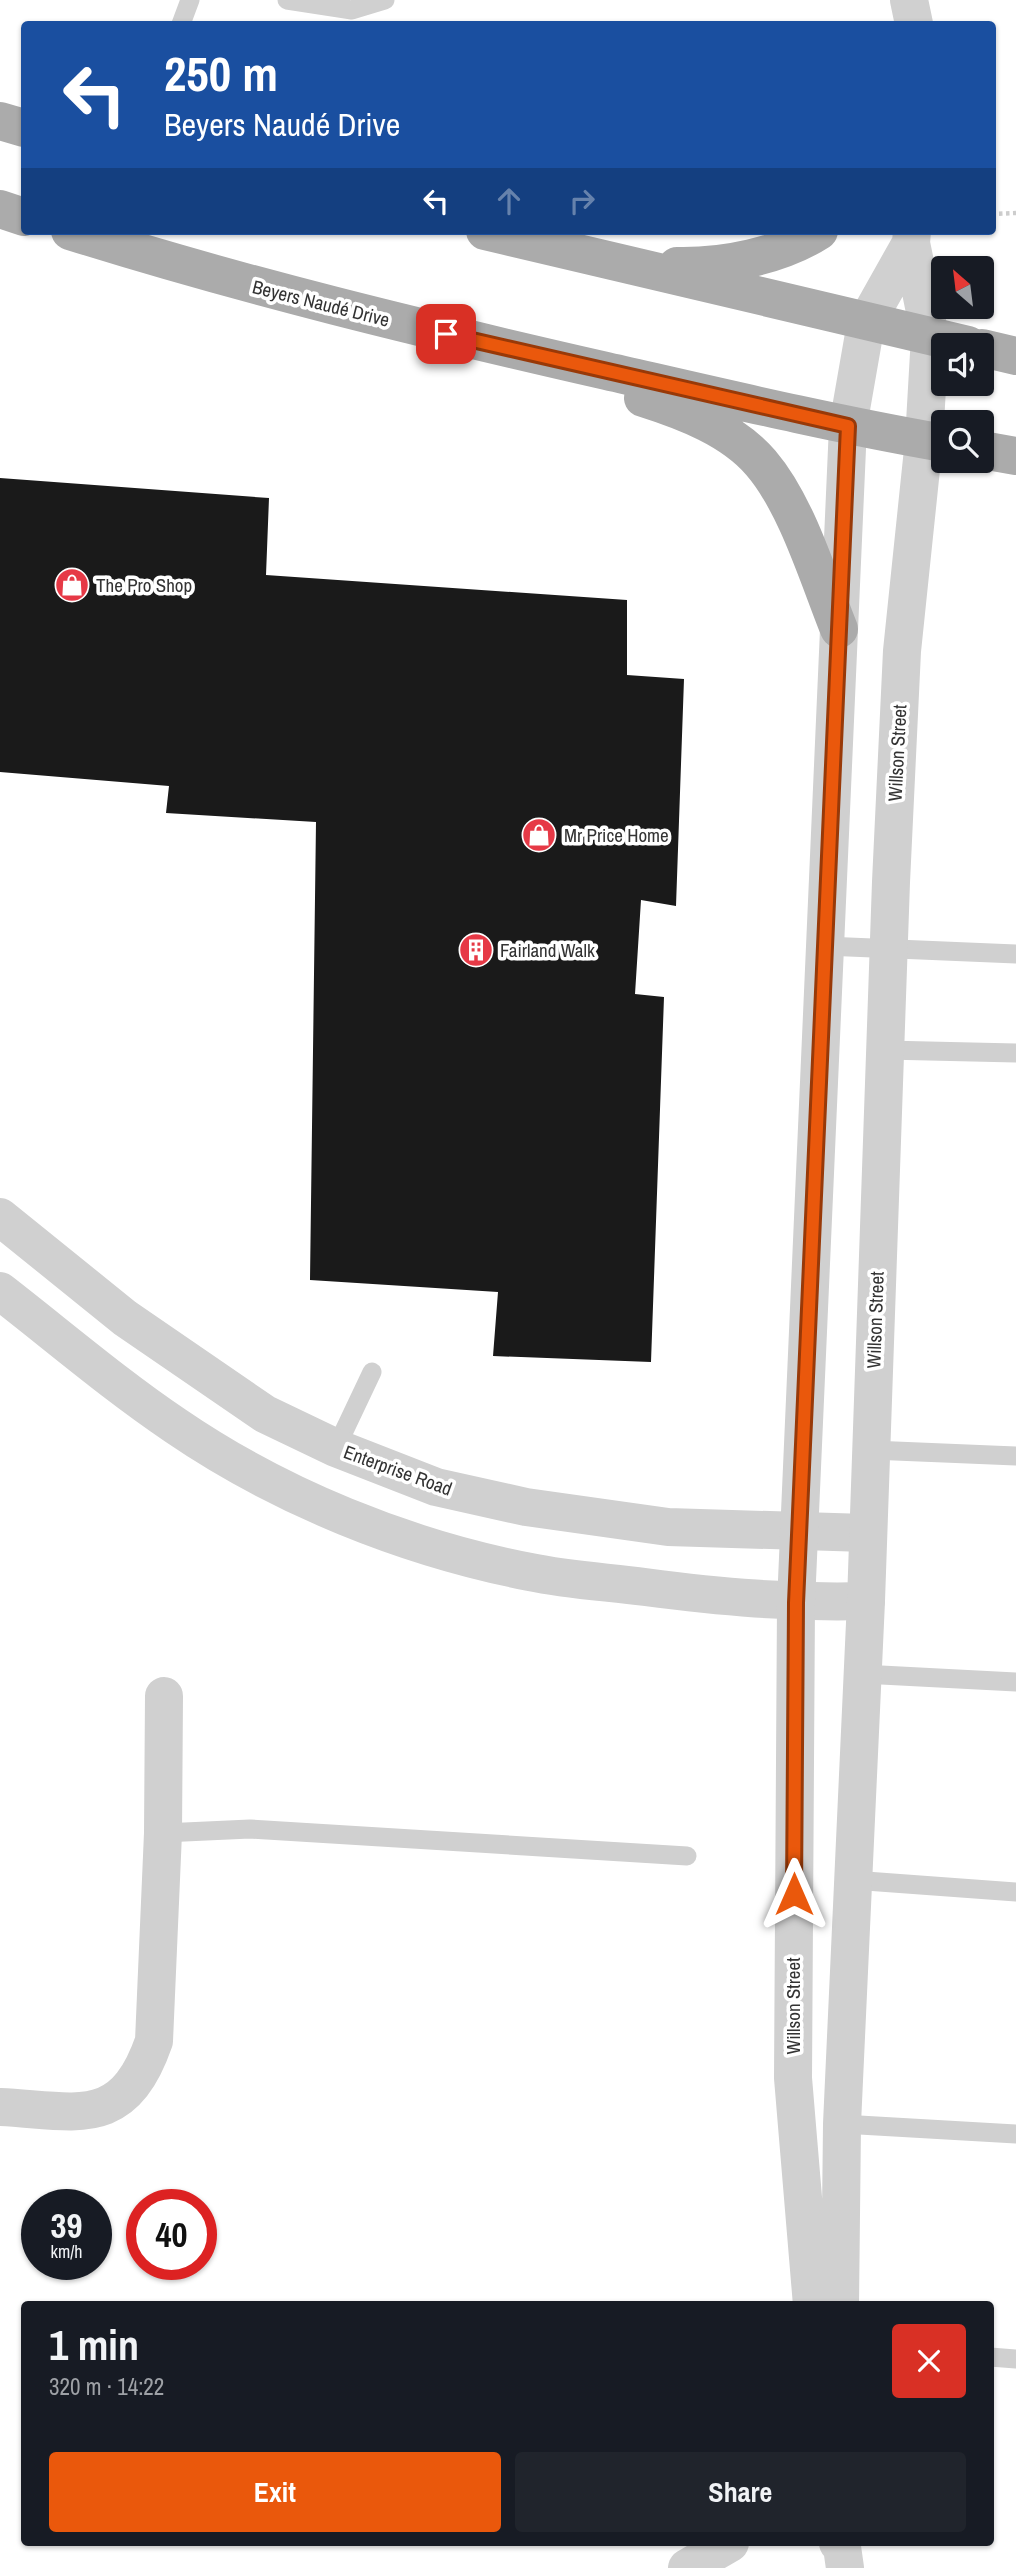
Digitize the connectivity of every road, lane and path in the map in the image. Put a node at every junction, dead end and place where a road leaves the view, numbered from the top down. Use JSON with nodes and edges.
{"nodes":[{"id":1,"x":287,"y":0,"type":"edge"},
{"id":2,"x":385,"y":0,"type":"edge"},
{"id":3,"x":909,"y":0,"type":"edge"},
{"id":4,"x":913,"y":21,"type":"edge"},
{"id":5,"x":0,"y":121,"type":"edge"},
{"id":6,"x":21,"y":127,"type":"edge"},
{"id":7,"x":0,"y":209,"type":"edge"},
{"id":8,"x":1016,"y":213,"type":"edge"},
{"id":9,"x":996,"y":214,"type":"edge"},
{"id":10,"x":21,"y":216,"type":"edge"},
{"id":11,"x":83,"y":235,"type":"edge"},
{"id":12,"x":502,"y":235,"type":"edge"},
{"id":13,"x":810,"y":235,"type":"edge"},
{"id":14,"x":912,"y":237,"type":"edge"},
{"id":15,"x":629,"y":265,"type":"junction"},
{"id":16,"x":866,"y":323,"type":"junction"},
{"id":17,"x":419,"y":328,"type":"junction"},
{"id":18,"x":930,"y":336,"type":"junction"},
{"id":19,"x":994,"y":351,"type":"edge"},
{"id":20,"x":1016,"y":356,"type":"edge"},
{"id":21,"x":933,"y":410,"type":"edge"},
{"id":22,"x":848,"y":426,"type":"junction"},
{"id":23,"x":931,"y":441,"type":"edge"},
{"id":24,"x":994,"y":452,"type":"edge"},
{"id":25,"x":1016,"y":456,"type":"edge"},
{"id":26,"x":931,"y":462,"type":"edge"},
{"id":27,"x":839,"y":629,"type":"junction"},
{"id":28,"x":825,"y":946,"type":"junction"},
{"id":29,"x":889,"y":950,"type":"junction"},
{"id":30,"x":1016,"y":954,"type":"edge"},
{"id":31,"x":885,"y":1050,"type":"junction"},
{"id":32,"x":1016,"y":1053,"type":"edge"},
{"id":33,"x":0,"y":1217,"type":"edge"},
{"id":34,"x":0,"y":1291,"type":"edge"},
{"id":35,"x":372,"y":1372,"type":"dead end"},
{"id":36,"x":336,"y":1448,"type":"junction"},
{"id":37,"x":871,"y":1450,"type":"junction"},
{"id":38,"x":1016,"y":1456,"type":"edge"},
{"id":39,"x":800,"y":1533,"type":"junction"},
{"id":40,"x":866,"y":1533,"type":"junction"},
{"id":41,"x":866,"y":1601,"type":"junction"},
{"id":42,"x":796,"y":1603,"type":"junction"},
{"id":43,"x":862,"y":1674,"type":"junction"},
{"id":44,"x":1016,"y":1682,"type":"edge"},
{"id":45,"x":164,"y":1696,"type":"dead end"},
{"id":46,"x":163,"y":1833,"type":"junction"},
{"id":47,"x":687,"y":1856,"type":"dead end"},
{"id":48,"x":852,"y":1880,"type":"junction"},
{"id":49,"x":1016,"y":1892,"type":"edge"},
{"id":50,"x":0,"y":2107,"type":"edge"},
{"id":51,"x":842,"y":2124,"type":"junction"},
{"id":52,"x":1016,"y":2134,"type":"edge"},
{"id":53,"x":812,"y":2301,"type":"edge"},
{"id":54,"x":840,"y":2301,"type":"edge"},
{"id":55,"x":994,"y":2357,"type":"edge"},
{"id":56,"x":1016,"y":2359,"type":"edge"},
{"id":57,"x":725,"y":2546,"type":"edge"},
{"id":58,"x":745,"y":2546,"type":"edge"},
{"id":59,"x":841,"y":2546,"type":"edge"},
{"id":60,"x":687,"y":2568,"type":"edge"},
{"id":61,"x":741,"y":2568,"type":"edge"},
{"id":62,"x":845,"y":2568,"type":"edge"}],
"edges":[{"from":1,"to":2,"type":"lane"},
{"from":3,"to":4,"type":"street"},
{"from":5,"to":6,"type":"main road"},
{"from":7,"to":10,"type":"main road"},
{"from":8,"to":9,"type":"path"},
{"from":11,"to":17,"type":"main road","name":"Beyers Naudé Drive"},
{"from":12,"to":15,"type":"main road"},
{"from":13,"to":15,"type":"main road"},
{"from":14,"to":16,"type":"street","name":"Willson Street"},
{"from":14,"to":18,"type":"street","name":"Willson Street"},
{"from":15,"to":16,"type":"main road"},
{"from":16,"to":18,"type":"main road"},
{"from":16,"to":22,"type":"street","name":"Willson Street"},
{"from":17,"to":22,"type":"main road","name":"Beyers Naudé Drive"},
{"from":17,"to":27,"type":"main road"},
{"from":18,"to":21,"type":"street","name":"Willson Street"},
{"from":19,"to":20,"type":"main road"},
{"from":22,"to":23,"type":"main road","name":"Beyers Naudé Drive"},
{"from":22,"to":27,"type":"street","name":"Willson Street"},
{"from":24,"to":25,"type":"main road"},
{"from":26,"to":29,"type":"street","name":"Willson Street"},
{"from":27,"to":28,"type":"street","name":"Willson Street"},
{"from":28,"to":29,"type":"lane"},
{"from":28,"to":39,"type":"street","name":"Willson Street"},
{"from":29,"to":30,"type":"lane"},
{"from":29,"to":31,"type":"street","name":"Willson Street"},
{"from":31,"to":32,"type":"lane"},
{"from":31,"to":37,"type":"street","name":"Willson Street"},
{"from":33,"to":36,"type":"street","name":"Enterprise Road"},
{"from":34,"to":42,"type":"street"},
{"from":35,"to":36,"type":"lane"},
{"from":36,"to":39,"type":"street","name":"Enterprise Road"},
{"from":37,"to":38,"type":"lane"},
{"from":37,"to":40,"type":"street","name":"Willson Street"},
{"from":39,"to":40,"type":"street","name":"Enterprise Road"},
{"from":39,"to":42,"type":"street","name":"Willson Street"},
{"from":40,"to":41,"type":"street","name":"Willson Street"},
{"from":41,"to":42,"type":"street"},
{"from":41,"to":43,"type":"street","name":"Willson Street"},
{"from":42,"to":53,"type":"street","name":"Willson Street"},
{"from":43,"to":44,"type":"lane"},
{"from":43,"to":48,"type":"street","name":"Willson Street"},
{"from":45,"to":46,"type":"street"},
{"from":46,"to":47,"type":"lane"},
{"from":46,"to":50,"type":"street"},
{"from":48,"to":49,"type":"lane"},
{"from":48,"to":51,"type":"street","name":"Willson Street"},
{"from":51,"to":52,"type":"lane"},
{"from":51,"to":54,"type":"street","name":"Willson Street"},
{"from":55,"to":56,"type":"lane"},
{"from":57,"to":60,"type":"street"},
{"from":58,"to":61,"type":"street"},
{"from":59,"to":62,"type":"street"}]}
